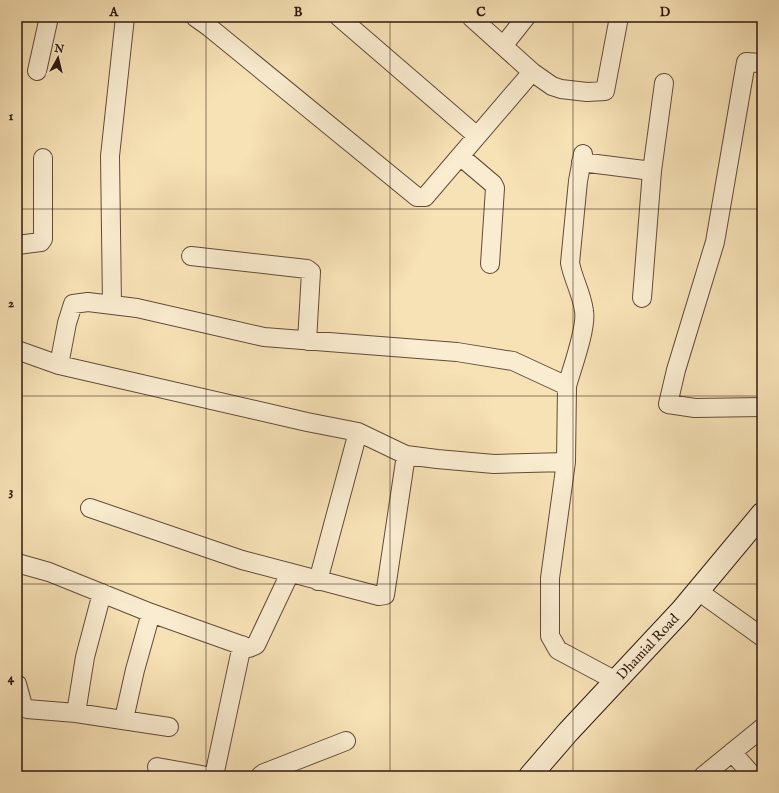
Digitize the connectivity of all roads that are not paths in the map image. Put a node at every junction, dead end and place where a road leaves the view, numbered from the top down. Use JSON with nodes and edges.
{"nodes":[{"id":1,"x":49,"y":17,"type":"edge"},
{"id":2,"x":125,"y":17,"type":"edge"},
{"id":3,"x":339,"y":17,"type":"edge"},
{"id":4,"x":470,"y":17,"type":"edge"},
{"id":5,"x":526,"y":17,"type":"edge"},
{"id":6,"x":619,"y":17,"type":"edge"},
{"id":7,"x":208,"y":20,"type":"edge"},
{"id":8,"x":503,"y":46,"type":"junction"},
{"id":9,"x":762,"y":63,"type":"edge"},
{"id":10,"x":37,"y":71,"type":"dead end"},
{"id":11,"x":532,"y":72,"type":"junction"},
{"id":12,"x":664,"y":83,"type":"dead end"},
{"id":13,"x":477,"y":136,"type":"junction"},
{"id":14,"x":460,"y":156,"type":"junction"},
{"id":15,"x":43,"y":158,"type":"dead end"},
{"id":16,"x":652,"y":171,"type":"junction"},
{"id":17,"x":17,"y":245,"type":"edge"},
{"id":18,"x":191,"y":256,"type":"dead end"},
{"id":19,"x":490,"y":264,"type":"dead end"},
{"id":20,"x":642,"y":298,"type":"dead end"},
{"id":21,"x":112,"y":305,"type":"junction"},
{"id":22,"x":307,"y":341,"type":"junction"},
{"id":23,"x":17,"y":350,"type":"edge"},
{"id":24,"x":59,"y":366,"type":"junction"},
{"id":25,"x":567,"y":386,"type":"junction"},
{"id":26,"x":762,"y":407,"type":"edge"},
{"id":27,"x":358,"y":432,"type":"junction"},
{"id":28,"x":406,"y":455,"type":"junction"},
{"id":29,"x":566,"y":462,"type":"junction"},
{"id":30,"x":90,"y":508,"type":"dead end"},
{"id":31,"x":758,"y":526,"type":"edge"},
{"id":32,"x":17,"y":563,"type":"edge"},
{"id":33,"x":290,"y":573,"type":"junction"},
{"id":34,"x":318,"y":580,"type":"junction"},
{"id":35,"x":698,"y":591,"type":"junction"},
{"id":36,"x":102,"y":593,"type":"junction"},
{"id":37,"x":151,"y":613,"type":"junction"},
{"id":38,"x":762,"y":637,"type":"edge"},
{"id":39,"x":242,"y":645,"type":"junction"},
{"id":40,"x":616,"y":681,"type":"junction"},
{"id":41,"x":17,"y":684,"type":"edge"},
{"id":42,"x":76,"y":713,"type":"junction"},
{"id":43,"x":124,"y":720,"type":"junction"},
{"id":44,"x":170,"y":727,"type":"dead end"},
{"id":45,"x":762,"y":728,"type":"edge"},
{"id":46,"x":346,"y":741,"type":"dead end"},
{"id":47,"x":732,"y":752,"type":"junction"},
{"id":48,"x":157,"y":767,"type":"dead end"},
{"id":49,"x":207,"y":776,"type":"edge"},
{"id":50,"x":214,"y":776,"type":"edge"},
{"id":51,"x":260,"y":776,"type":"edge"},
{"id":52,"x":530,"y":776,"type":"edge"},
{"id":53,"x":703,"y":776,"type":"edge"},
{"id":54,"x":753,"y":776,"type":"edge"}],
"edges":[{"from":1,"to":10,"type":"street"},
{"from":2,"to":21,"type":"street"},
{"from":3,"to":13,"type":"street"},
{"from":4,"to":8,"type":"street"},
{"from":5,"to":8,"type":"street"},
{"from":6,"to":11,"type":"street"},
{"from":7,"to":14,"type":"street"},
{"from":8,"to":11,"type":"street"},
{"from":9,"to":26,"type":"street"},
{"from":11,"to":13,"type":"street"},
{"from":12,"to":16,"type":"street"},
{"from":13,"to":14,"type":"street"},
{"from":14,"to":19,"type":"street"},
{"from":15,"to":17,"type":"street"},
{"from":16,"to":20,"type":"street"},
{"from":16,"to":25,"type":"street"},
{"from":18,"to":22,"type":"street"},
{"from":21,"to":22,"type":"street"},
{"from":21,"to":24,"type":"street"},
{"from":22,"to":25,"type":"street"},
{"from":23,"to":24,"type":"street"},
{"from":24,"to":27,"type":"street"},
{"from":25,"to":29,"type":"street"},
{"from":27,"to":28,"type":"street"},
{"from":27,"to":34,"type":"street"},
{"from":28,"to":29,"type":"street"},
{"from":28,"to":34,"type":"street"},
{"from":29,"to":40,"type":"street"},
{"from":30,"to":33,"type":"street"},
{"from":31,"to":35,"type":"main road","name":"Dhamial Road"},
{"from":32,"to":36,"type":"street"},
{"from":33,"to":34,"type":"street"},
{"from":33,"to":39,"type":"street"},
{"from":35,"to":38,"type":"street"},
{"from":35,"to":40,"type":"main road","name":"Dhamial Road"},
{"from":36,"to":37,"type":"street"},
{"from":36,"to":42,"type":"street"},
{"from":37,"to":39,"type":"street"},
{"from":37,"to":43,"type":"street"},
{"from":39,"to":50,"type":"street"},
{"from":40,"to":52,"type":"main road","name":"Dhamial Road"},
{"from":41,"to":42,"type":"street"},
{"from":42,"to":43,"type":"street"},
{"from":43,"to":44,"type":"street"},
{"from":45,"to":47,"type":"street"},
{"from":46,"to":51,"type":"street"},
{"from":47,"to":53,"type":"street"},
{"from":47,"to":54,"type":"street"},
{"from":48,"to":49,"type":"street"}]}
